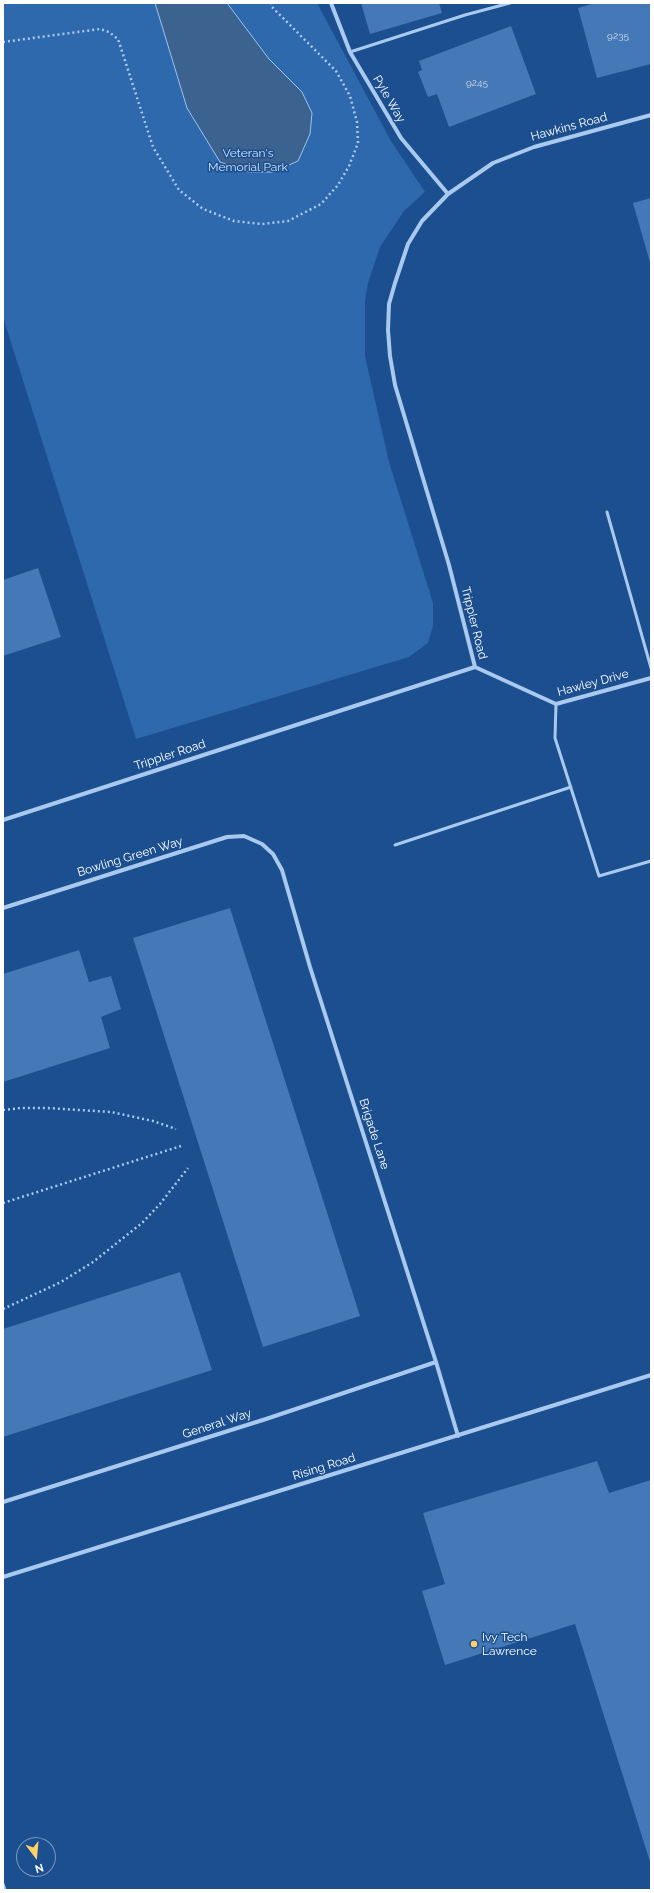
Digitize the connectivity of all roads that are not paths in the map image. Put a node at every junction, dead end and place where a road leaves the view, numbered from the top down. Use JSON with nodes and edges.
{"nodes":[{"id":1,"x":331,"y":3,"type":"edge"},
{"id":2,"x":510,"y":3,"type":"edge"},
{"id":3,"x":350,"y":52,"type":"junction"},
{"id":4,"x":651,"y":115,"type":"edge"},
{"id":5,"x":493,"y":163,"type":"joint"},
{"id":6,"x":448,"y":194,"type":"junction"},
{"id":7,"x":608,"y":512,"type":"dead end"},
{"id":8,"x":476,"y":667,"type":"junction"},
{"id":9,"x":651,"y":668,"type":"edge"},
{"id":10,"x":651,"y":678,"type":"edge"},
{"id":11,"x":556,"y":704,"type":"junction"},
{"id":12,"x":571,"y":787,"type":"junction"},
{"id":13,"x":3,"y":820,"type":"edge"},
{"id":14,"x":262,"y":844,"type":"joint"},
{"id":15,"x":395,"y":844,"type":"dead end"},
{"id":16,"x":651,"y":861,"type":"edge"},
{"id":17,"x":3,"y":908,"type":"edge"},
{"id":18,"x":436,"y":1362,"type":"junction"},
{"id":19,"x":651,"y":1375,"type":"edge"},
{"id":20,"x":458,"y":1436,"type":"junction"},
{"id":21,"x":3,"y":1502,"type":"edge"},
{"id":22,"x":3,"y":1577,"type":"edge"},
{"id":23,"x":3,"y":1884,"type":"edge"},
{"id":24,"x":5,"y":1890,"type":"edge"}],
"edges":[{"from":1,"to":3,"type":"street","name":"Pyle Way"},
{"from":2,"to":3,"type":"lane"},
{"from":3,"to":6,"type":"street","name":"Pyle Way"},
{"from":4,"to":5,"type":"street","name":"Hawkins Road"},
{"from":5,"to":6,"type":"street","name":"Trippler Road"},
{"from":6,"to":8,"type":"street","name":"Trippler Road"},
{"from":7,"to":9,"type":"lane"},
{"from":8,"to":11,"type":"street","name":"Hawley Drive"},
{"from":8,"to":13,"type":"street","name":"Trippler Road"},
{"from":10,"to":11,"type":"street","name":"Hawley Drive"},
{"from":11,"to":12,"type":"lane"},
{"from":12,"to":15,"type":"lane"},
{"from":12,"to":16,"type":"lane"},
{"from":14,"to":17,"type":"street","name":"Bowling Green Way"},
{"from":14,"to":18,"type":"street","name":"Brigade Lane"},
{"from":18,"to":20,"type":"street","name":"Brigade Lane"},
{"from":18,"to":21,"type":"street","name":"General Way"},
{"from":19,"to":20,"type":"street","name":"Rising Road"},
{"from":20,"to":22,"type":"street","name":"Rising Road"},
{"from":23,"to":24,"type":"lane"}]}
